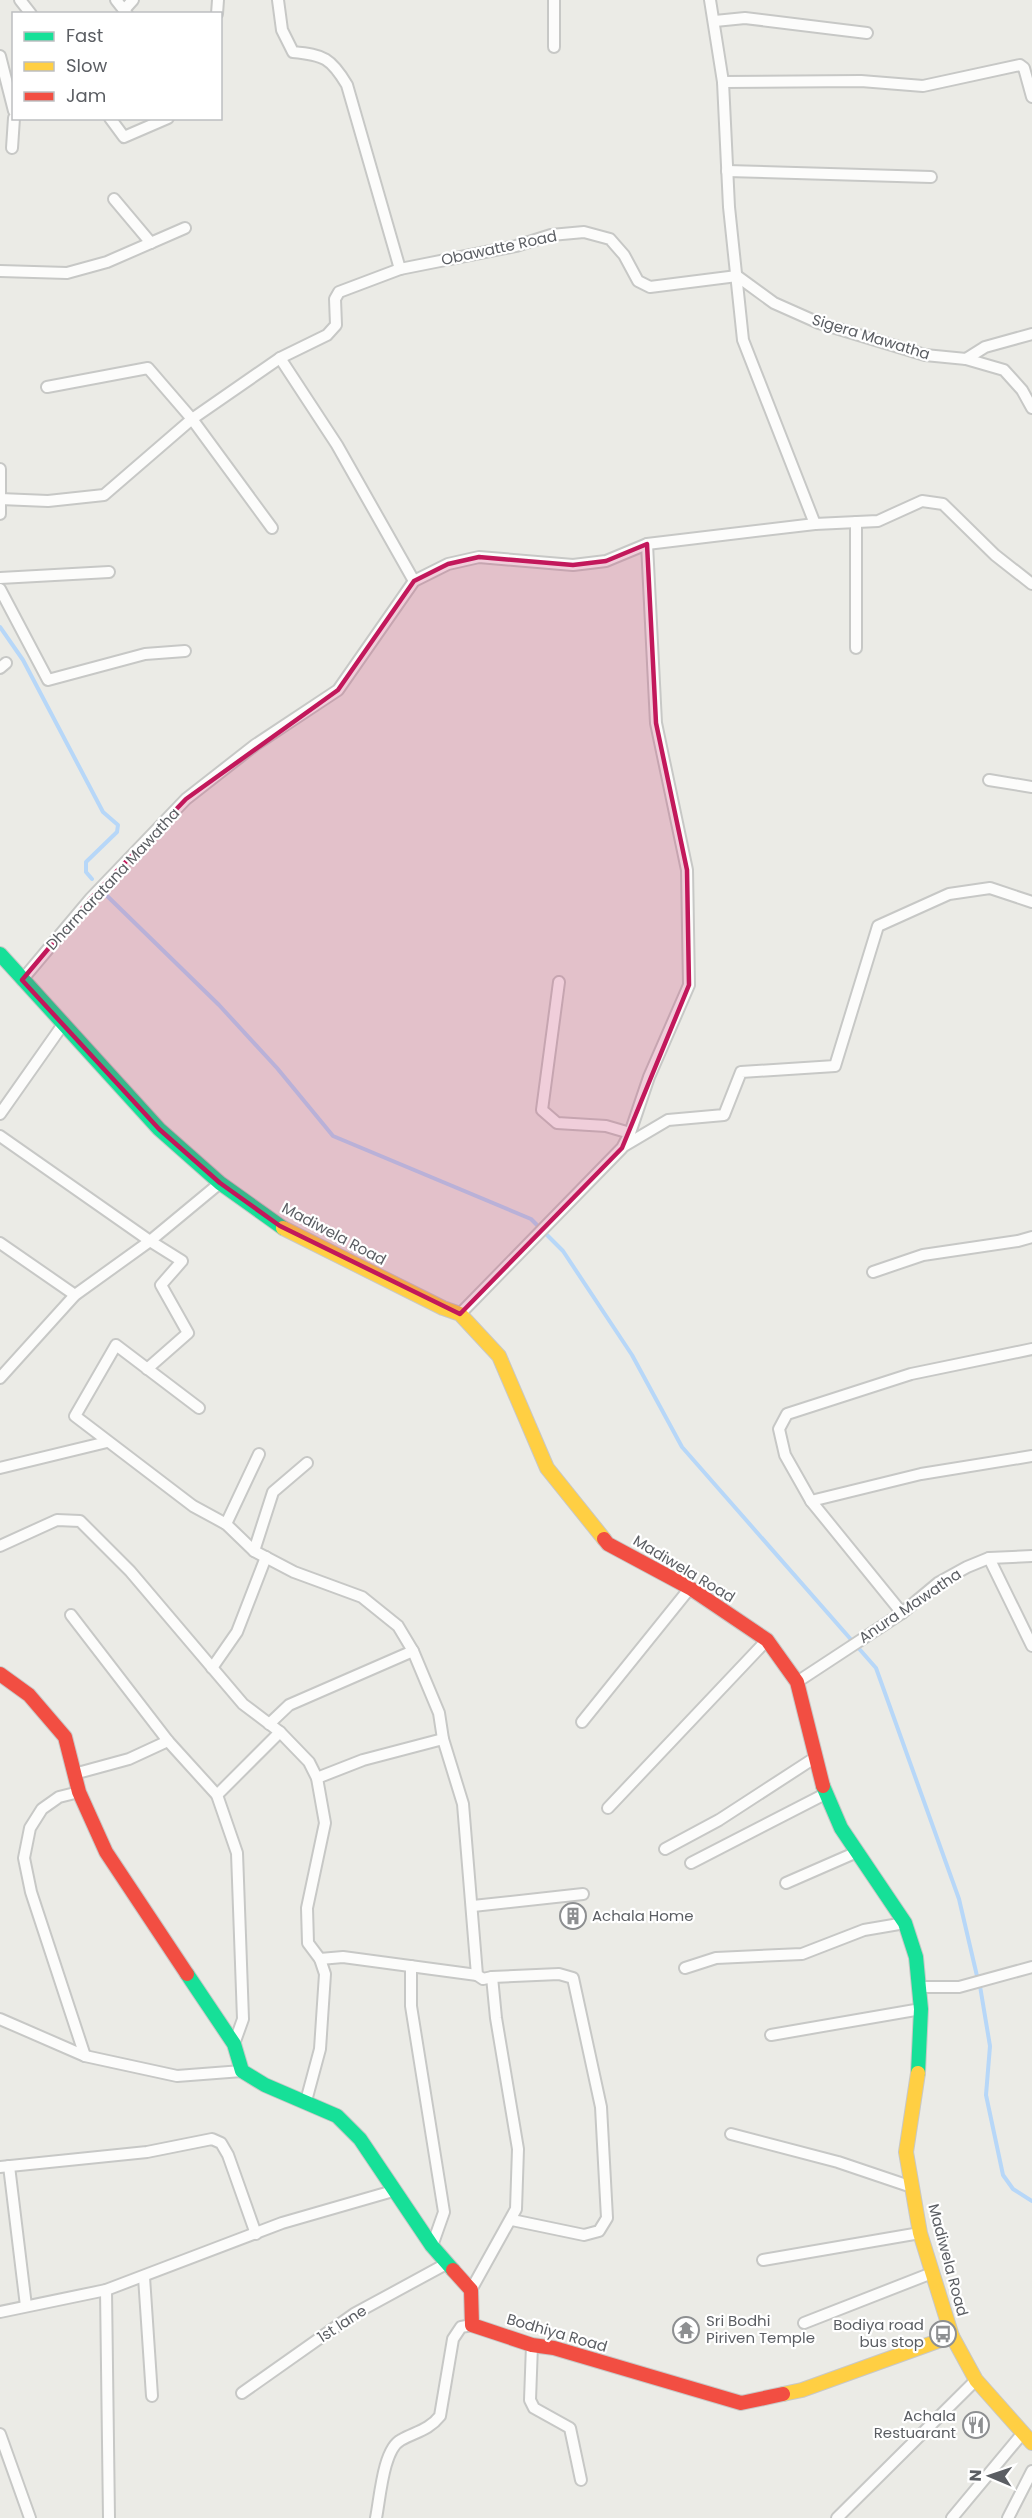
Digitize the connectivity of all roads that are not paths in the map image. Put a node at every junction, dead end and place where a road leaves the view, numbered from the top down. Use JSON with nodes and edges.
{"nodes":[{"id":1,"x":20,"y":0,"type":"edge"},
{"id":2,"x":116,"y":0,"type":"edge"},
{"id":3,"x":133,"y":0,"type":"edge"},
{"id":4,"x":278,"y":0,"type":"edge"},
{"id":5,"x":554,"y":0,"type":"edge"},
{"id":6,"x":710,"y":0,"type":"edge"},
{"id":7,"x":29,"y":12,"type":"edge"},
{"id":8,"x":125,"y":12,"type":"edge"},
{"id":9,"x":715,"y":21,"type":"junction"},
{"id":10,"x":867,"y":33,"type":"dead end"},
{"id":11,"x":554,"y":46,"type":"dead end"},
{"id":12,"x":0,"y":56,"type":"edge"},
{"id":13,"x":723,"y":82,"type":"junction"},
{"id":14,"x":1032,"y":97,"type":"edge"},
{"id":15,"x":12,"y":103,"type":"edge"},
{"id":16,"x":14,"y":120,"type":"edge"},
{"id":17,"x":111,"y":120,"type":"edge"},
{"id":18,"x":163,"y":120,"type":"edge"},
{"id":19,"x":12,"y":148,"type":"dead end"},
{"id":20,"x":727,"y":171,"type":"junction"},
{"id":21,"x":931,"y":177,"type":"dead end"},
{"id":22,"x":114,"y":199,"type":"dead end"},
{"id":23,"x":185,"y":228,"type":"dead end"},
{"id":24,"x":151,"y":243,"type":"junction"},
{"id":25,"x":400,"y":269,"type":"junction"},
{"id":26,"x":0,"y":271,"type":"edge"},
{"id":27,"x":737,"y":276,"type":"junction"},
{"id":28,"x":1032,"y":334,"type":"edge"},
{"id":29,"x":279,"y":358,"type":"junction"},
{"id":30,"x":966,"y":359,"type":"junction"},
{"id":31,"x":47,"y":387,"type":"dead end"},
{"id":32,"x":1032,"y":408,"type":"edge"},
{"id":33,"x":192,"y":419,"type":"junction"},
{"id":34,"x":0,"y":469,"type":"edge"},
{"id":35,"x":1,"y":499,"type":"edge"},
{"id":36,"x":0,"y":514,"type":"edge"},
{"id":37,"x":856,"y":522,"type":"junction"},
{"id":38,"x":815,"y":524,"type":"junction"},
{"id":39,"x":272,"y":528,"type":"dead end"},
{"id":40,"x":647,"y":544,"type":"junction"},
{"id":41,"x":109,"y":572,"type":"dead end"},
{"id":42,"x":0,"y":578,"type":"edge"},
{"id":43,"x":414,"y":581,"type":"junction"},
{"id":44,"x":1032,"y":584,"type":"edge"},
{"id":45,"x":0,"y":589,"type":"edge"},
{"id":46,"x":856,"y":648,"type":"dead end"},
{"id":47,"x":185,"y":651,"type":"dead end"},
{"id":48,"x":989,"y":780,"type":"dead end"},
{"id":49,"x":1032,"y":786,"type":"edge"},
{"id":50,"x":1032,"y":902,"type":"edge"},
{"id":51,"x":0,"y":954,"type":"edge"},
{"id":52,"x":22,"y":980,"type":"junction"},
{"id":53,"x":559,"y":982,"type":"dead end"},
{"id":54,"x":64,"y":1023,"type":"junction"},
{"id":55,"x":0,"y":1114,"type":"edge"},
{"id":56,"x":630,"y":1133,"type":"junction"},
{"id":57,"x":0,"y":1136,"type":"edge"},
{"id":58,"x":621,"y":1148,"type":"junction"},
{"id":59,"x":220,"y":1183,"type":"junction"},
{"id":60,"x":1032,"y":1237,"type":"edge"},
{"id":61,"x":150,"y":1241,"type":"junction"},
{"id":62,"x":0,"y":1243,"type":"edge"},
{"id":63,"x":873,"y":1272,"type":"dead end"},
{"id":64,"x":75,"y":1295,"type":"junction"},
{"id":65,"x":460,"y":1314,"type":"junction"},
{"id":66,"x":1032,"y":1348,"type":"edge"},
{"id":67,"x":147,"y":1369,"type":"junction"},
{"id":68,"x":0,"y":1378,"type":"edge"},
{"id":69,"x":199,"y":1408,"type":"dead end"},
{"id":70,"x":106,"y":1442,"type":"junction"},
{"id":71,"x":259,"y":1454,"type":"dead end"},
{"id":72,"x":1032,"y":1456,"type":"edge"},
{"id":73,"x":307,"y":1463,"type":"dead end"},
{"id":74,"x":0,"y":1468,"type":"edge"},
{"id":75,"x":811,"y":1501,"type":"junction"},
{"id":76,"x":226,"y":1524,"type":"junction"},
{"id":77,"x":0,"y":1546,"type":"edge"},
{"id":78,"x":254,"y":1551,"type":"junction"},
{"id":79,"x":1032,"y":1556,"type":"edge"},
{"id":80,"x":266,"y":1557,"type":"junction"},
{"id":81,"x":989,"y":1558,"type":"junction"},
{"id":82,"x":690,"y":1588,"type":"junction"},
{"id":83,"x":902,"y":1613,"type":"junction"},
{"id":84,"x":71,"y":1615,"type":"dead end"},
{"id":85,"x":767,"y":1640,"type":"junction"},
{"id":86,"x":1032,"y":1646,"type":"edge"},
{"id":87,"x":413,"y":1651,"type":"junction"},
{"id":88,"x":212,"y":1668,"type":"junction"},
{"id":89,"x":0,"y":1674,"type":"edge"},
{"id":90,"x":797,"y":1682,"type":"junction"},
{"id":91,"x":582,"y":1722,"type":"dead end"},
{"id":92,"x":269,"y":1724,"type":"junction"},
{"id":93,"x":280,"y":1732,"type":"junction"},
{"id":94,"x":443,"y":1739,"type":"junction"},
{"id":95,"x":168,"y":1741,"type":"junction"},
{"id":96,"x":816,"y":1757,"type":"junction"},
{"id":97,"x":74,"y":1774,"type":"junction"},
{"id":98,"x":317,"y":1778,"type":"junction"},
{"id":99,"x":79,"y":1792,"type":"junction"},
{"id":100,"x":825,"y":1794,"type":"junction"},
{"id":101,"x":217,"y":1795,"type":"junction"},
{"id":102,"x":608,"y":1808,"type":"dead end"},
{"id":103,"x":665,"y":1849,"type":"dead end"},
{"id":104,"x":857,"y":1852,"type":"junction"},
{"id":105,"x":691,"y":1863,"type":"dead end"},
{"id":106,"x":786,"y":1883,"type":"dead end"},
{"id":107,"x":583,"y":1894,"type":"dead end"},
{"id":108,"x":473,"y":1906,"type":"junction"},
{"id":109,"x":905,"y":1923,"type":"junction"},
{"id":110,"x":320,"y":1959,"type":"junction"},
{"id":111,"x":411,"y":1966,"type":"junction"},
{"id":112,"x":1032,"y":1967,"type":"edge"},
{"id":113,"x":685,"y":1968,"type":"dead end"},
{"id":114,"x":477,"y":1975,"type":"junction"},
{"id":115,"x":492,"y":1977,"type":"junction"},
{"id":116,"x":920,"y":1987,"type":"junction"},
{"id":117,"x":921,"y":2009,"type":"junction"},
{"id":118,"x":0,"y":2019,"type":"edge"},
{"id":119,"x":771,"y":2036,"type":"dead end"},
{"id":120,"x":234,"y":2044,"type":"junction"},
{"id":121,"x":85,"y":2056,"type":"junction"},
{"id":122,"x":242,"y":2071,"type":"junction"},
{"id":123,"x":306,"y":2101,"type":"junction"},
{"id":124,"x":731,"y":2134,"type":"dead end"},
{"id":125,"x":5,"y":2167,"type":"edge"},
{"id":126,"x":912,"y":2187,"type":"junction"},
{"id":127,"x":393,"y":2191,"type":"junction"},
{"id":128,"x":512,"y":2220,"type":"junction"},
{"id":129,"x":920,"y":2233,"type":"junction"},
{"id":130,"x":256,"y":2234,"type":"junction"},
{"id":131,"x":432,"y":2246,"type":"junction"},
{"id":132,"x":763,"y":2260,"type":"dead end"},
{"id":133,"x":446,"y":2264,"type":"junction"},
{"id":134,"x":932,"y":2272,"type":"junction"},
{"id":135,"x":144,"y":2277,"type":"junction"},
{"id":136,"x":471,"y":2289,"type":"junction"},
{"id":137,"x":106,"y":2290,"type":"junction"},
{"id":138,"x":26,"y":2306,"type":"junction"},
{"id":139,"x":0,"y":2312,"type":"edge"},
{"id":140,"x":804,"y":2323,"type":"dead end"},
{"id":141,"x":472,"y":2325,"type":"junction"},
{"id":142,"x":952,"y":2337,"type":"junction"},
{"id":143,"x":532,"y":2345,"type":"junction"},
{"id":144,"x":976,"y":2380,"type":"junction"},
{"id":145,"x":242,"y":2392,"type":"dead end"},
{"id":146,"x":152,"y":2396,"type":"dead end"},
{"id":147,"x":0,"y":2434,"type":"edge"},
{"id":148,"x":1027,"y":2439,"type":"edge"},
{"id":149,"x":1032,"y":2471,"type":"edge"},
{"id":150,"x":581,"y":2480,"type":"dead end"},
{"id":151,"x":30,"y":2518,"type":"edge"},
{"id":152,"x":109,"y":2518,"type":"edge"},
{"id":153,"x":376,"y":2518,"type":"edge"},
{"id":154,"x":837,"y":2518,"type":"edge"},
{"id":155,"x":952,"y":2518,"type":"edge"},
{"id":156,"x":1008,"y":2518,"type":"edge"}],
"edges":[{"from":1,"to":7,"type":"street"},
{"from":2,"to":8,"type":"street"},
{"from":3,"to":8,"type":"street"},
{"from":4,"to":25,"type":"street"},
{"from":5,"to":11,"type":"street"},
{"from":6,"to":9,"type":"street"},
{"from":9,"to":10,"type":"street"},
{"from":9,"to":13,"type":"street"},
{"from":12,"to":15,"type":"street"},
{"from":13,"to":14,"type":"street"},
{"from":13,"to":20,"type":"street"},
{"from":16,"to":19,"type":"street"},
{"from":17,"to":18,"type":"street"},
{"from":20,"to":21,"type":"street"},
{"from":20,"to":27,"type":"street"},
{"from":22,"to":24,"type":"street"},
{"from":23,"to":24,"type":"street"},
{"from":24,"to":26,"type":"street"},
{"from":25,"to":27,"type":"street","name":"Obawatte Road"},
{"from":25,"to":29,"type":"street","name":"Obawatte Road"},
{"from":27,"to":30,"type":"street","name":"Sigera Mawatha"},
{"from":27,"to":38,"type":"street"},
{"from":28,"to":30,"type":"street"},
{"from":29,"to":33,"type":"street"},
{"from":29,"to":43,"type":"street"},
{"from":30,"to":32,"type":"street","name":"Sigera Mawatha"},
{"from":31,"to":33,"type":"street"},
{"from":33,"to":35,"type":"street"},
{"from":33,"to":39,"type":"street"},
{"from":34,"to":35,"type":"street"},
{"from":35,"to":36,"type":"street"},
{"from":37,"to":38,"type":"street","name":"Dharmaratana Mawatha"},
{"from":37,"to":44,"type":"street","name":"Dharmaratana Mawatha"},
{"from":37,"to":46,"type":"street"},
{"from":38,"to":40,"type":"street","name":"Dharmaratana Mawatha"},
{"from":40,"to":43,"type":"street","name":"Dharmaratana Mawatha"},
{"from":40,"to":56,"type":"street"},
{"from":41,"to":42,"type":"street"},
{"from":43,"to":52,"type":"street","name":"Dharmaratana Mawatha"},
{"from":45,"to":47,"type":"street"},
{"from":48,"to":49,"type":"street"},
{"from":50,"to":58,"type":"street"},
{"from":51,"to":52,"type":"main road","name":"Madiwela Road"},
{"from":52,"to":54,"type":"main road","name":"Madiwela Road"},
{"from":53,"to":56,"type":"street"},
{"from":54,"to":55,"type":"street"},
{"from":54,"to":59,"type":"main road","name":"Madiwela Road"},
{"from":56,"to":58,"type":"street"},
{"from":57,"to":61,"type":"street"},
{"from":58,"to":65,"type":"street"},
{"from":59,"to":61,"type":"street"},
{"from":59,"to":65,"type":"main road","name":"Madiwela Road"},
{"from":60,"to":63,"type":"street"},
{"from":61,"to":64,"type":"street"},
{"from":61,"to":67,"type":"street"},
{"from":62,"to":64,"type":"street"},
{"from":64,"to":68,"type":"street"},
{"from":65,"to":82,"type":"main road","name":"Madiwela Road"},
{"from":66,"to":75,"type":"street"},
{"from":67,"to":69,"type":"street"},
{"from":67,"to":70,"type":"street"},
{"from":70,"to":74,"type":"street"},
{"from":70,"to":76,"type":"street"},
{"from":71,"to":76,"type":"street"},
{"from":72,"to":75,"type":"street"},
{"from":73,"to":78,"type":"street"},
{"from":75,"to":83,"type":"street"},
{"from":76,"to":78,"type":"street"},
{"from":77,"to":88,"type":"street"},
{"from":78,"to":80,"type":"street"},
{"from":79,"to":81,"type":"street","name":"Anura Mawatha"},
{"from":80,"to":87,"type":"street"},
{"from":80,"to":88,"type":"street"},
{"from":81,"to":83,"type":"street","name":"Anura Mawatha"},
{"from":81,"to":86,"type":"street"},
{"from":82,"to":85,"type":"main road","name":"Madiwela Road"},
{"from":82,"to":91,"type":"street"},
{"from":83,"to":90,"type":"street","name":"Anura Mawatha"},
{"from":84,"to":95,"type":"street"},
{"from":85,"to":90,"type":"main road","name":"Madiwela Road"},
{"from":85,"to":102,"type":"street"},
{"from":87,"to":92,"type":"street"},
{"from":87,"to":94,"type":"street"},
{"from":88,"to":92,"type":"street"},
{"from":89,"to":97,"type":"main road"},
{"from":90,"to":96,"type":"main road","name":"Madiwela Road"},
{"from":92,"to":93,"type":"street"},
{"from":93,"to":98,"type":"street"},
{"from":93,"to":101,"type":"street"},
{"from":94,"to":98,"type":"street"},
{"from":94,"to":108,"type":"street"},
{"from":95,"to":97,"type":"street"},
{"from":95,"to":101,"type":"street"},
{"from":96,"to":100,"type":"main road","name":"Madiwela Road"},
{"from":96,"to":103,"type":"street"},
{"from":97,"to":99,"type":"main road"},
{"from":98,"to":110,"type":"street"},
{"from":99,"to":120,"type":"main road"},
{"from":99,"to":121,"type":"street"},
{"from":100,"to":104,"type":"main road","name":"Madiwela Road"},
{"from":100,"to":105,"type":"street"},
{"from":101,"to":120,"type":"street"},
{"from":104,"to":106,"type":"street"},
{"from":104,"to":109,"type":"main road","name":"Madiwela Road"},
{"from":107,"to":108,"type":"street"},
{"from":108,"to":114,"type":"street"},
{"from":109,"to":113,"type":"street"},
{"from":109,"to":116,"type":"main road","name":"Madiwela Road"},
{"from":110,"to":111,"type":"street"},
{"from":110,"to":123,"type":"street"},
{"from":111,"to":114,"type":"street"},
{"from":111,"to":131,"type":"street"},
{"from":112,"to":116,"type":"street"},
{"from":114,"to":115,"type":"street"},
{"from":115,"to":128,"type":"street"},
{"from":115,"to":128,"type":"street"},
{"from":116,"to":117,"type":"main road","name":"Madiwela Road"},
{"from":117,"to":119,"type":"street"},
{"from":117,"to":126,"type":"main road","name":"Madiwela Road"},
{"from":118,"to":121,"type":"street"},
{"from":120,"to":122,"type":"main road"},
{"from":121,"to":122,"type":"street"},
{"from":122,"to":123,"type":"main road"},
{"from":123,"to":127,"type":"main road"},
{"from":124,"to":126,"type":"street"},
{"from":125,"to":130,"type":"street"},
{"from":125,"to":138,"type":"street"},
{"from":126,"to":129,"type":"main road","name":"Madiwela Road"},
{"from":127,"to":130,"type":"street"},
{"from":127,"to":131,"type":"main road"},
{"from":128,"to":136,"type":"street"},
{"from":129,"to":132,"type":"street"},
{"from":129,"to":134,"type":"main road","name":"Madiwela Road"},
{"from":130,"to":135,"type":"street"},
{"from":131,"to":133,"type":"main road"},
{"from":133,"to":136,"type":"main road"},
{"from":133,"to":145,"type":"street","name":"1st lane"},
{"from":134,"to":140,"type":"street"},
{"from":134,"to":142,"type":"main road","name":"Madiwela Road"},
{"from":135,"to":137,"type":"street"},
{"from":135,"to":146,"type":"street"},
{"from":136,"to":141,"type":"main road"},
{"from":137,"to":138,"type":"street"},
{"from":137,"to":152,"type":"street"},
{"from":138,"to":139,"type":"street"},
{"from":141,"to":143,"type":"main road","name":"Bodhiya Road"},
{"from":141,"to":153,"type":"street"},
{"from":142,"to":143,"type":"main road","name":"Bodhiya Road"},
{"from":142,"to":144,"type":"main road","name":"Madiwela Road"},
{"from":143,"to":150,"type":"street"},
{"from":144,"to":148,"type":"main road","name":"Madiwela Road"},
{"from":144,"to":154,"type":"street"},
{"from":147,"to":151,"type":"street"},
{"from":148,"to":155,"type":"street"},
{"from":149,"to":156,"type":"street"}]}
